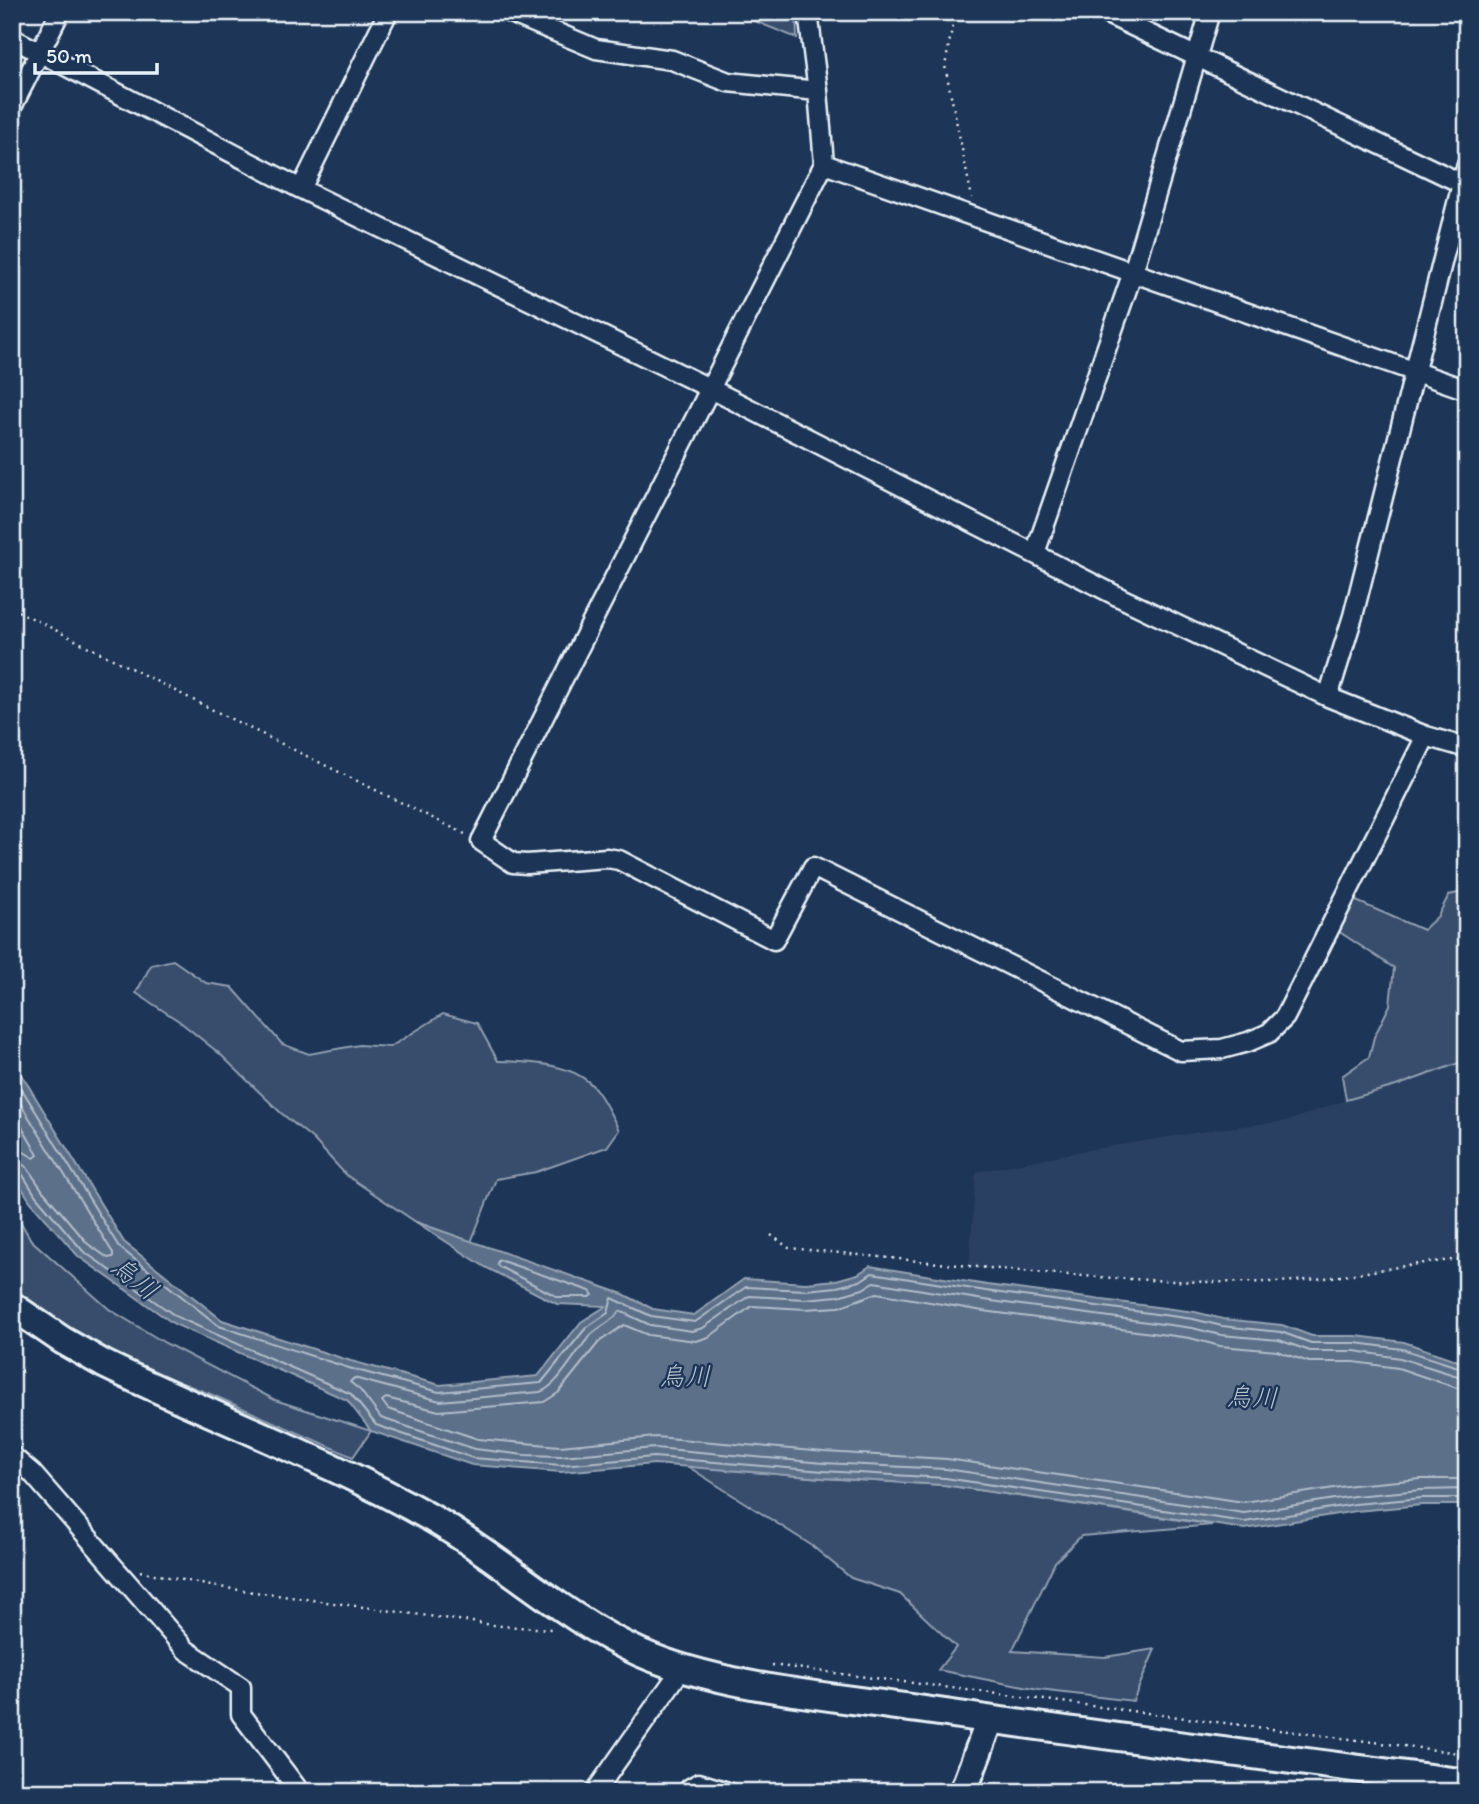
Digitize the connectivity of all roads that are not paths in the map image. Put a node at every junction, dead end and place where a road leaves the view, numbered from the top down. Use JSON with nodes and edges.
{"nodes":[{"id":1,"x":60,"y":12,"type":"edge"},
{"id":2,"x":388,"y":12,"type":"edge"},
{"id":3,"x":508,"y":12,"type":"edge"},
{"id":4,"x":808,"y":12,"type":"edge"},
{"id":5,"x":1103,"y":12,"type":"edge"},
{"id":6,"x":1210,"y":12,"type":"edge"},
{"id":7,"x":12,"y":38,"type":"edge"},
{"id":8,"x":40,"y":52,"type":"junction"},
{"id":9,"x":1196,"y":59,"type":"junction"},
{"id":10,"x":818,"y":91,"type":"junction"},
{"id":11,"x":12,"y":107,"type":"edge"},
{"id":12,"x":824,"y":164,"type":"junction"},
{"id":13,"x":1467,"y":164,"type":"edge"},
{"id":14,"x":1464,"y":186,"type":"edge"},
{"id":15,"x":301,"y":189,"type":"junction"},
{"id":16,"x":1133,"y":272,"type":"junction"},
{"id":17,"x":1412,"y":373,"type":"junction"},
{"id":18,"x":709,"y":388,"type":"junction"},
{"id":19,"x":1467,"y":390,"type":"edge"},
{"id":20,"x":1035,"y":553,"type":"junction"},
{"id":21,"x":1328,"y":697,"type":"junction"},
{"id":22,"x":1426,"y":736,"type":"junction"},
{"id":23,"x":1467,"y":748,"type":"edge"},
{"id":24,"x":12,"y":1306,"type":"edge"},
{"id":25,"x":12,"y":1457,"type":"edge"},
{"id":26,"x":683,"y":1667,"type":"junction"},
{"id":27,"x":990,"y":1720,"type":"junction"},
{"id":28,"x":1467,"y":1783,"type":"edge"},
{"id":29,"x":300,"y":1792,"type":"edge"},
{"id":30,"x":595,"y":1792,"type":"edge"},
{"id":31,"x":688,"y":1792,"type":"edge"},
{"id":32,"x":728,"y":1792,"type":"edge"},
{"id":33,"x":963,"y":1792,"type":"edge"}],
"edges":[{"from":1,"to":8,"type":"street"},
{"from":2,"to":15,"type":"street"},
{"from":3,"to":10,"type":"street"},
{"from":4,"to":10,"type":"street"},
{"from":5,"to":9,"type":"street"},
{"from":6,"to":9,"type":"street"},
{"from":7,"to":8,"type":"street"},
{"from":8,"to":11,"type":"street"},
{"from":8,"to":15,"type":"street"},
{"from":9,"to":14,"type":"street"},
{"from":9,"to":16,"type":"street"},
{"from":10,"to":12,"type":"street"},
{"from":12,"to":16,"type":"street"},
{"from":12,"to":18,"type":"street"},
{"from":13,"to":14,"type":"street"},
{"from":14,"to":17,"type":"street"},
{"from":15,"to":18,"type":"street"},
{"from":16,"to":17,"type":"street"},
{"from":16,"to":20,"type":"street"},
{"from":17,"to":19,"type":"street"},
{"from":17,"to":21,"type":"street"},
{"from":18,"to":20,"type":"street"},
{"from":18,"to":22,"type":"street"},
{"from":20,"to":21,"type":"street"},
{"from":21,"to":22,"type":"street"},
{"from":22,"to":23,"type":"street"},
{"from":24,"to":26,"type":"street"},
{"from":25,"to":29,"type":"street"},
{"from":26,"to":27,"type":"street"},
{"from":26,"to":30,"type":"street"},
{"from":27,"to":28,"type":"street"},
{"from":27,"to":33,"type":"street"},
{"from":31,"to":32,"type":"street"}]}
